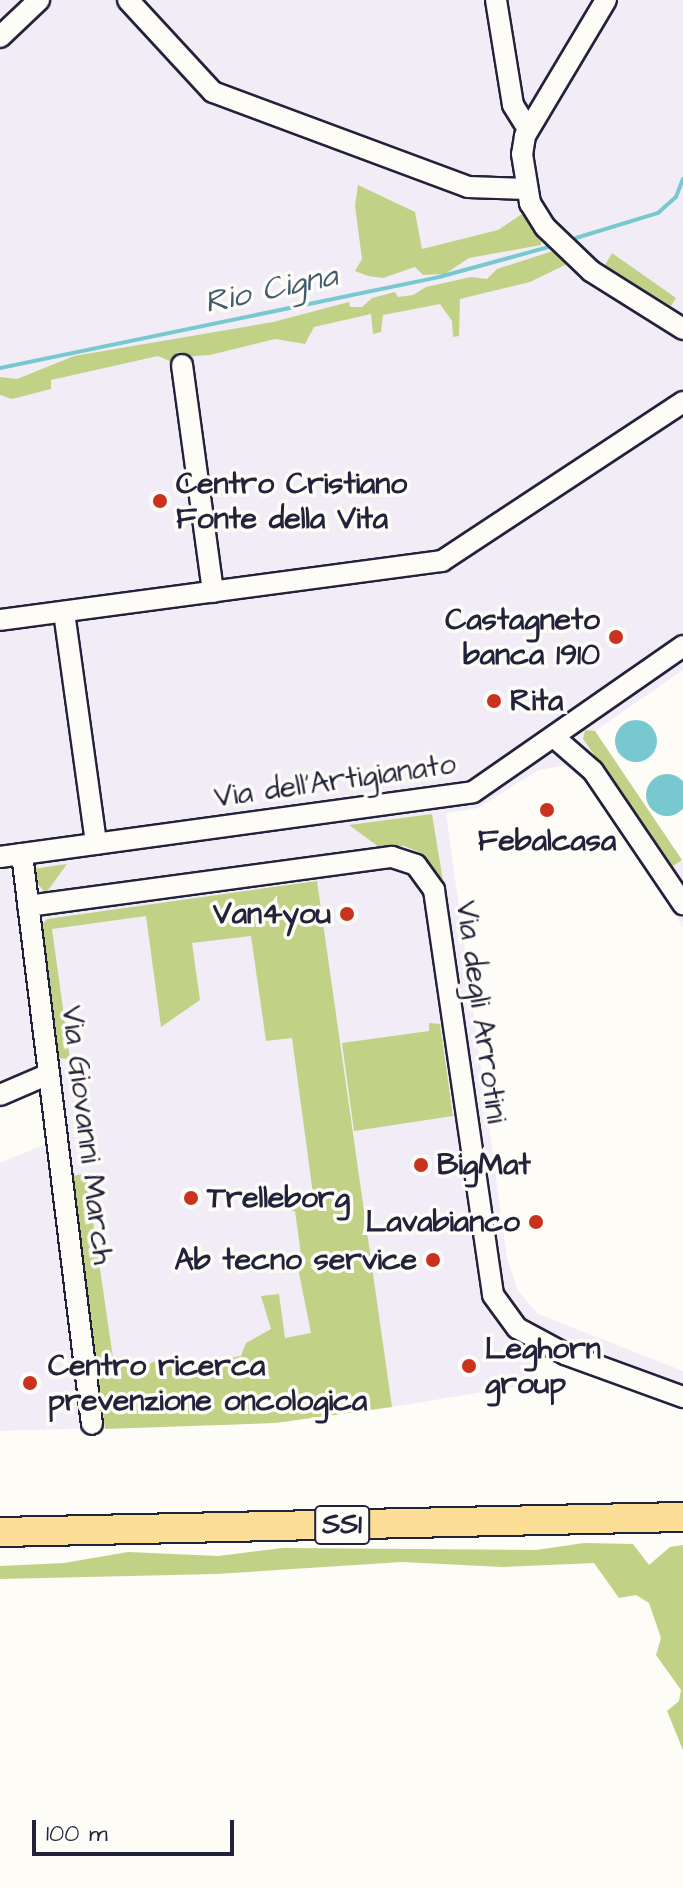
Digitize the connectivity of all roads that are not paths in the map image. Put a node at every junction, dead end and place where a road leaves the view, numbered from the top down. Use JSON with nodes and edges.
{"nodes":[{"id":1,"x":39,"y":0,"type":"edge"},
{"id":2,"x":128,"y":0,"type":"edge"},
{"id":3,"x":496,"y":0,"type":"edge"},
{"id":4,"x":606,"y":0,"type":"edge"},
{"id":5,"x":0,"y":37,"type":"edge"},
{"id":6,"x":528,"y":129,"type":"junction"},
{"id":7,"x":527,"y":189,"type":"junction"},
{"id":8,"x":683,"y":329,"type":"edge"},
{"id":9,"x":182,"y":365,"type":"dead end"},
{"id":10,"x":683,"y":402,"type":"edge"},
{"id":11,"x":213,"y":592,"type":"junction"},
{"id":12,"x":64,"y":612,"type":"junction"},
{"id":13,"x":0,"y":620,"type":"edge"},
{"id":14,"x":683,"y":646,"type":"edge"},
{"id":15,"x":555,"y":738,"type":"junction"},
{"id":16,"x":96,"y":844,"type":"junction"},
{"id":17,"x":22,"y":854,"type":"junction"},
{"id":18,"x":0,"y":857,"type":"edge"},
{"id":19,"x":683,"y":904,"type":"edge"},
{"id":20,"x":28,"y":906,"type":"junction"},
{"id":21,"x":49,"y":1074,"type":"junction"},
{"id":22,"x":0,"y":1095,"type":"edge"},
{"id":23,"x":683,"y":1397,"type":"edge"},
{"id":24,"x":92,"y":1424,"type":"dead end"},
{"id":25,"x":683,"y":1517,"type":"edge"},
{"id":26,"x":0,"y":1532,"type":"edge"},
{"id":27,"x":683,"y":1532,"type":"edge"},
{"id":28,"x":0,"y":1546,"type":"edge"}],
"edges":[{"from":1,"to":5,"type":"street"},
{"from":2,"to":7,"type":"street"},
{"from":3,"to":6,"type":"street"},
{"from":4,"to":6,"type":"street"},
{"from":6,"to":7,"type":"street"},
{"from":7,"to":8,"type":"street"},
{"from":9,"to":11,"type":"street"},
{"from":10,"to":11,"type":"street"},
{"from":11,"to":12,"type":"street"},
{"from":12,"to":13,"type":"street"},
{"from":12,"to":16,"type":"street"},
{"from":14,"to":15,"type":"street","name":"Via dell'Artigianato"},
{"from":15,"to":16,"type":"street","name":"Via dell'Artigianato"},
{"from":15,"to":19,"type":"street"},
{"from":16,"to":17,"type":"street","name":"Via dell'Artigianato"},
{"from":17,"to":18,"type":"street","name":"Via dell'Artigianato"},
{"from":17,"to":20,"type":"street","name":"Via Giovanni March"},
{"from":20,"to":21,"type":"street","name":"Via Giovanni March"},
{"from":20,"to":23,"type":"street","name":"Via degli Arrotini"},
{"from":21,"to":22,"type":"street"},
{"from":21,"to":24,"type":"street","name":"Via Giovanni March"},
{"from":25,"to":26,"type":"highway","number":"SS1"},
{"from":27,"to":28,"type":"highway","number":"SS1"}]}
